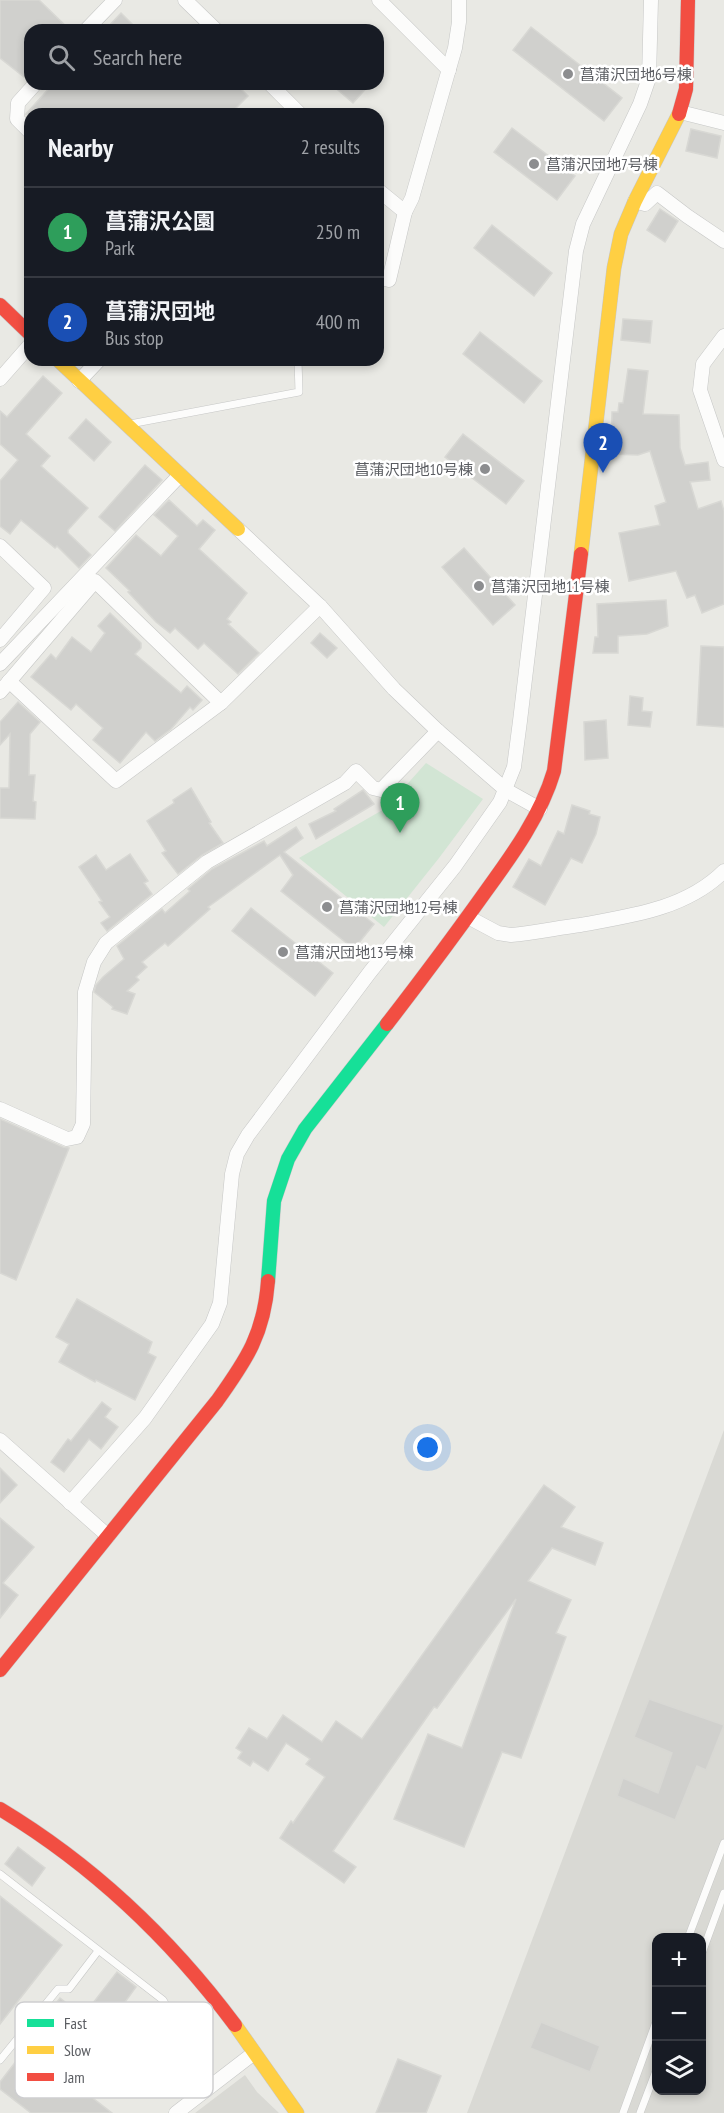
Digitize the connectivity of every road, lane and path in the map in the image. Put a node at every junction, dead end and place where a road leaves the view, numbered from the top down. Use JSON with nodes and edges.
{"nodes":[{"id":1,"x":115,"y":0,"type":"edge"},
{"id":2,"x":185,"y":0,"type":"edge"},
{"id":3,"x":379,"y":0,"type":"edge"},
{"id":4,"x":459,"y":0,"type":"edge"},
{"id":5,"x":651,"y":0,"type":"edge"},
{"id":6,"x":688,"y":0,"type":"edge"},
{"id":7,"x":92,"y":24,"type":"edge"},
{"id":8,"x":210,"y":24,"type":"edge"},
{"id":9,"x":449,"y":70,"type":"junction"},
{"id":10,"x":30,"y":90,"type":"edge"},
{"id":11,"x":276,"y":90,"type":"edge"},
{"id":12,"x":294,"y":108,"type":"edge"},
{"id":13,"x":680,"y":112,"type":"junction"},
{"id":14,"x":724,"y":123,"type":"edge"},
{"id":15,"x":24,"y":126,"type":"edge"},
{"id":16,"x":384,"y":195,"type":"edge"},
{"id":17,"x":635,"y":201,"type":"junction"},
{"id":18,"x":405,"y":212,"type":"junction"},
{"id":19,"x":724,"y":240,"type":"edge"},
{"id":20,"x":384,"y":279,"type":"edge"},
{"id":21,"x":0,"y":305,"type":"edge"},
{"id":22,"x":24,"y":328,"type":"edge"},
{"id":23,"x":724,"y":336,"type":"edge"},
{"id":24,"x":24,"y":352,"type":"edge"},
{"id":25,"x":64,"y":366,"type":"edge"},
{"id":26,"x":93,"y":366,"type":"edge"},
{"id":27,"x":298,"y":366,"type":"edge"},
{"id":28,"x":0,"y":379,"type":"edge"},
{"id":29,"x":79,"y":381,"type":"junction"},
{"id":30,"x":126,"y":425,"type":"junction"},
{"id":31,"x":724,"y":460,"type":"edge"},
{"id":32,"x":180,"y":475,"type":"junction"},
{"id":33,"x":0,"y":546,"type":"edge"},
{"id":34,"x":320,"y":606,"type":"junction"},
{"id":35,"x":0,"y":640,"type":"edge"},
{"id":36,"x":0,"y":664,"type":"edge"},
{"id":37,"x":4,"y":686,"type":"edge"},
{"id":38,"x":221,"y":704,"type":"junction"},
{"id":39,"x":438,"y":731,"type":"junction"},
{"id":40,"x":506,"y":790,"type":"junction"},
{"id":41,"x":540,"y":809,"type":"junction"},
{"id":42,"x":724,"y":871,"type":"edge"},
{"id":43,"x":468,"y":917,"type":"junction"},
{"id":44,"x":0,"y":1109,"type":"edge"},
{"id":45,"x":0,"y":1440,"type":"edge"},
{"id":46,"x":70,"y":1503,"type":"junction"},
{"id":47,"x":108,"y":1536,"type":"junction"},
{"id":48,"x":0,"y":1670,"type":"edge"},
{"id":49,"x":0,"y":1809,"type":"edge"},
{"id":50,"x":724,"y":1843,"type":"edge"},
{"id":51,"x":0,"y":1874,"type":"edge"},
{"id":52,"x":724,"y":1893,"type":"edge"},
{"id":53,"x":690,"y":1933,"type":"edge"},
{"id":54,"x":706,"y":1942,"type":"edge"},
{"id":55,"x":98,"y":1951,"type":"junction"},
{"id":56,"x":48,"y":2002,"type":"edge"},
{"id":57,"x":164,"y":2002,"type":"edge"},
{"id":58,"x":652,"y":2035,"type":"edge"},
{"id":59,"x":15,"y":2042,"type":"edge"},
{"id":60,"x":254,"y":2053,"type":"junction"},
{"id":61,"x":0,"y":2061,"type":"edge"},
{"id":62,"x":214,"y":2083,"type":"edge"},
{"id":63,"x":652,"y":2083,"type":"edge"},
{"id":64,"x":195,"y":2098,"type":"edge"},
{"id":65,"x":176,"y":2113,"type":"edge"},
{"id":66,"x":297,"y":2113,"type":"edge"},
{"id":67,"x":623,"y":2113,"type":"edge"},
{"id":68,"x":640,"y":2113,"type":"edge"}],
"edges":[{"from":1,"to":7,"type":"street"},
{"from":2,"to":8,"type":"street"},
{"from":3,"to":9,"type":"street"},
{"from":4,"to":9,"type":"street"},
{"from":5,"to":40,"type":"street"},
{"from":6,"to":13,"type":"street"},
{"from":9,"to":18,"type":"street"},
{"from":10,"to":15,"type":"street"},
{"from":11,"to":12,"type":"street"},
{"from":13,"to":14,"type":"street"},
{"from":13,"to":17,"type":"street"},
{"from":16,"to":18,"type":"street"},
{"from":17,"to":19,"type":"street"},
{"from":17,"to":41,"type":"street"},
{"from":18,"to":20,"type":"street"},
{"from":21,"to":22,"type":"street"},
{"from":23,"to":31,"type":"street"},
{"from":24,"to":28,"type":"street"},
{"from":25,"to":29,"type":"street"},
{"from":26,"to":29,"type":"street"},
{"from":27,"to":30,"type":"lane"},
{"from":29,"to":30,"type":"street"},
{"from":30,"to":32,"type":"street"},
{"from":32,"to":34,"type":"street"},
{"from":32,"to":36,"type":"street"},
{"from":33,"to":35,"type":"street"},
{"from":34,"to":38,"type":"street"},
{"from":34,"to":39,"type":"street"},
{"from":37,"to":38,"type":"street"},
{"from":37,"to":38,"type":"street"},
{"from":39,"to":40,"type":"street"},
{"from":39,"to":44,"type":"street"},
{"from":40,"to":41,"type":"street"},
{"from":40,"to":46,"type":"street"},
{"from":41,"to":43,"type":"street"},
{"from":42,"to":43,"type":"street"},
{"from":43,"to":47,"type":"street"},
{"from":45,"to":46,"type":"street"},
{"from":46,"to":47,"type":"street"},
{"from":47,"to":48,"type":"street"},
{"from":49,"to":60,"type":"street"},
{"from":50,"to":53,"type":"lane"},
{"from":51,"to":55,"type":"lane"},
{"from":52,"to":54,"type":"lane"},
{"from":55,"to":56,"type":"lane"},
{"from":55,"to":57,"type":"lane"},
{"from":58,"to":67,"type":"lane"},
{"from":59,"to":61,"type":"lane"},
{"from":60,"to":62,"type":"street"},
{"from":60,"to":66,"type":"street"},
{"from":63,"to":68,"type":"lane"},
{"from":64,"to":65,"type":"street"}]}
